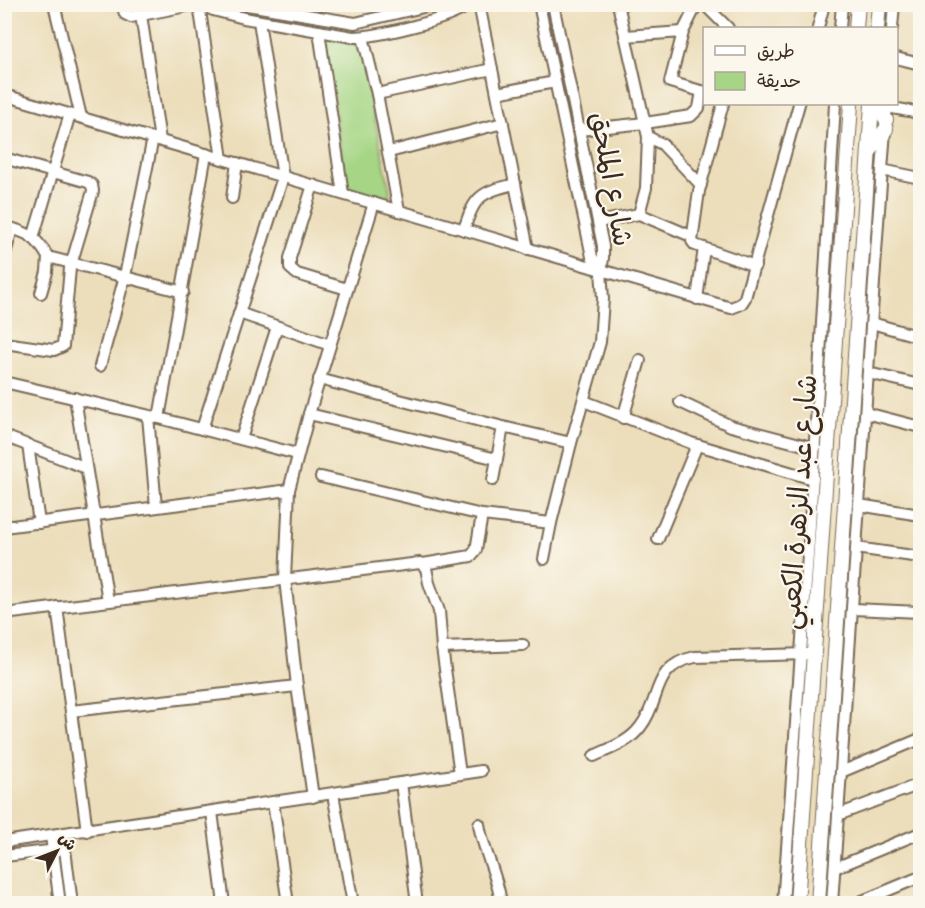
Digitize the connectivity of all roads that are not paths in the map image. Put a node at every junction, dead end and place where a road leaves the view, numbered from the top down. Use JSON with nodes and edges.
{"nodes":[{"id":1,"x":54,"y":4,"type":"edge"},
{"id":2,"x":122,"y":4,"type":"edge"},
{"id":3,"x":199,"y":4,"type":"edge"},
{"id":4,"x":241,"y":4,"type":"edge"},
{"id":5,"x":436,"y":4,"type":"edge"},
{"id":6,"x":469,"y":4,"type":"edge"},
{"id":7,"x":479,"y":4,"type":"edge"},
{"id":8,"x":539,"y":4,"type":"edge"},
{"id":9,"x":553,"y":4,"type":"edge"},
{"id":10,"x":618,"y":4,"type":"edge"},
{"id":11,"x":697,"y":4,"type":"edge"},
{"id":12,"x":704,"y":4,"type":"edge"},
{"id":13,"x":824,"y":4,"type":"edge"},
{"id":14,"x":842,"y":4,"type":"edge"},
{"id":15,"x":858,"y":4,"type":"edge"},
{"id":16,"x":879,"y":4,"type":"edge"},
{"id":17,"x":894,"y":4,"type":"edge"},
{"id":18,"x":288,"y":10,"type":"edge"},
{"id":19,"x":141,"y":15,"type":"junction"},
{"id":20,"x":260,"y":21,"type":"junction"},
{"id":21,"x":295,"y":27,"type":"junction"},
{"id":22,"x":727,"y":27,"type":"edge"},
{"id":23,"x":818,"y":27,"type":"edge"},
{"id":24,"x":840,"y":27,"type":"edge"},
{"id":25,"x":856,"y":27,"type":"edge"},
{"id":26,"x":877,"y":27,"type":"edge"},
{"id":27,"x":892,"y":27,"type":"edge"},
{"id":28,"x":319,"y":31,"type":"junction"},
{"id":29,"x":683,"y":32,"type":"junction"},
{"id":30,"x":625,"y":36,"type":"junction"},
{"id":31,"x":363,"y":37,"type":"junction"},
{"id":32,"x":898,"y":58,"type":"edge"},
{"id":33,"x":921,"y":64,"type":"edge"},
{"id":34,"x":492,"y":69,"type":"junction"},
{"id":35,"x":555,"y":82,"type":"junction"},
{"id":36,"x":703,"y":91,"type":"edge"},
{"id":37,"x":497,"y":93,"type":"junction"},
{"id":38,"x":377,"y":94,"type":"junction"},
{"id":39,"x":4,"y":95,"type":"edge"},
{"id":40,"x":723,"y":105,"type":"edge"},
{"id":41,"x":799,"y":105,"type":"edge"},
{"id":42,"x":835,"y":105,"type":"edge"},
{"id":43,"x":851,"y":105,"type":"edge"},
{"id":44,"x":882,"y":111,"type":"edge"},
{"id":45,"x":921,"y":113,"type":"edge"},
{"id":46,"x":70,"y":114,"type":"junction"},
{"id":47,"x":81,"y":117,"type":"junction"},
{"id":48,"x":503,"y":123,"type":"junction"},
{"id":49,"x":645,"y":123,"type":"junction"},
{"id":50,"x":579,"y":130,"type":"junction"},
{"id":51,"x":648,"y":137,"type":"junction"},
{"id":52,"x":156,"y":139,"type":"junction"},
{"id":53,"x":389,"y":152,"type":"junction"},
{"id":54,"x":869,"y":152,"type":"junction"},
{"id":55,"x":206,"y":154,"type":"junction"},
{"id":56,"x":4,"y":158,"type":"edge"},
{"id":57,"x":222,"y":159,"type":"junction"},
{"id":58,"x":237,"y":163,"type":"junction"},
{"id":59,"x":882,"y":170,"type":"junction"},
{"id":60,"x":53,"y":172,"type":"junction"},
{"id":61,"x":283,"y":177,"type":"junction"},
{"id":62,"x":921,"y":178,"type":"edge"},
{"id":63,"x":515,"y":184,"type":"junction"},
{"id":64,"x":313,"y":185,"type":"junction"},
{"id":65,"x":701,"y":185,"type":"junction"},
{"id":66,"x":343,"y":194,"type":"junction"},
{"id":67,"x":232,"y":198,"type":"dead end"},
{"id":68,"x":374,"y":203,"type":"junction"},
{"id":69,"x":399,"y":211,"type":"junction"},
{"id":70,"x":639,"y":214,"type":"junction"},
{"id":71,"x":598,"y":222,"type":"junction"},
{"id":72,"x":8,"y":227,"type":"edge"},
{"id":73,"x":464,"y":230,"type":"junction"},
{"id":74,"x":691,"y":236,"type":"junction"},
{"id":75,"x":33,"y":238,"type":"junction"},
{"id":76,"x":704,"y":248,"type":"junction"},
{"id":77,"x":528,"y":249,"type":"junction"},
{"id":78,"x":4,"y":257,"type":"edge"},
{"id":79,"x":48,"y":257,"type":"junction"},
{"id":80,"x":71,"y":262,"type":"junction"},
{"id":81,"x":755,"y":266,"type":"junction"},
{"id":82,"x":601,"y":270,"type":"junction"},
{"id":83,"x":125,"y":276,"type":"junction"},
{"id":84,"x":347,"y":289,"type":"junction"},
{"id":85,"x":183,"y":292,"type":"junction"},
{"id":86,"x":41,"y":293,"type":"dead end"},
{"id":87,"x":697,"y":299,"type":"junction"},
{"id":88,"x":239,"y":313,"type":"junction"},
{"id":89,"x":872,"y":323,"type":"junction"},
{"id":90,"x":278,"y":327,"type":"junction"},
{"id":91,"x":835,"y":334,"type":"junction"},
{"id":92,"x":921,"y":337,"type":"edge"},
{"id":93,"x":856,"y":341,"type":"junction"},
{"id":94,"x":4,"y":343,"type":"edge"},
{"id":95,"x":330,"y":345,"type":"junction"},
{"id":96,"x":640,"y":360,"type":"dead end"},
{"id":97,"x":100,"y":366,"type":"dead end"},
{"id":98,"x":868,"y":373,"type":"junction"},
{"id":99,"x":831,"y":379,"type":"junction"},
{"id":100,"x":854,"y":379,"type":"junction"},
{"id":101,"x":319,"y":380,"type":"junction"},
{"id":102,"x":4,"y":382,"type":"edge"},
{"id":103,"x":921,"y":385,"type":"edge"},
{"id":104,"x":75,"y":398,"type":"junction"},
{"id":105,"x":584,"y":401,"type":"junction"},
{"id":106,"x":680,"y":402,"type":"dead end"},
{"id":107,"x":866,"y":413,"type":"junction"},
{"id":108,"x":309,"y":414,"type":"junction"},
{"id":109,"x":154,"y":417,"type":"junction"},
{"id":110,"x":623,"y":418,"type":"junction"},
{"id":111,"x":921,"y":426,"type":"edge"},
{"id":112,"x":503,"y":427,"type":"junction"},
{"id":113,"x":202,"y":429,"type":"junction"},
{"id":114,"x":4,"y":436,"type":"edge"},
{"id":115,"x":241,"y":439,"type":"junction"},
{"id":116,"x":571,"y":443,"type":"junction"},
{"id":117,"x":28,"y":445,"type":"junction"},
{"id":118,"x":698,"y":445,"type":"junction"},
{"id":119,"x":814,"y":448,"type":"junction"},
{"id":120,"x":297,"y":454,"type":"junction"},
{"id":121,"x":497,"y":459,"type":"junction"},
{"id":122,"x":86,"y":468,"type":"junction"},
{"id":123,"x":321,"y":477,"type":"dead end"},
{"id":124,"x":813,"y":478,"type":"junction"},
{"id":125,"x":493,"y":480,"type":"dead end"},
{"id":126,"x":289,"y":490,"type":"junction"},
{"id":127,"x":859,"y":505,"type":"junction"},
{"id":128,"x":156,"y":507,"type":"junction"},
{"id":129,"x":482,"y":515,"type":"junction"},
{"id":130,"x":921,"y":515,"type":"edge"},
{"id":131,"x":94,"y":516,"type":"junction"},
{"id":132,"x":39,"y":523,"type":"junction"},
{"id":133,"x":551,"y":523,"type":"junction"},
{"id":134,"x":4,"y":527,"type":"edge"},
{"id":135,"x":658,"y":539,"type":"dead end"},
{"id":136,"x":856,"y":548,"type":"junction"},
{"id":137,"x":921,"y":557,"type":"edge"},
{"id":138,"x":544,"y":559,"type":"dead end"},
{"id":139,"x":423,"y":564,"type":"junction"},
{"id":140,"x":285,"y":579,"type":"junction"},
{"id":141,"x":108,"y":601,"type":"junction"},
{"id":142,"x":57,"y":607,"type":"junction"},
{"id":143,"x":853,"y":609,"type":"junction"},
{"id":144,"x":921,"y":612,"type":"edge"},
{"id":145,"x":4,"y":614,"type":"edge"},
{"id":146,"x":523,"y":645,"type":"dead end"},
{"id":147,"x":442,"y":648,"type":"junction"},
{"id":148,"x":807,"y":654,"type":"junction"},
{"id":149,"x":297,"y":686,"type":"junction"},
{"id":150,"x":70,"y":711,"type":"junction"},
{"id":151,"x":921,"y":739,"type":"edge"},
{"id":152,"x":594,"y":756,"type":"dead end"},
{"id":153,"x":481,"y":771,"type":"dead end"},
{"id":154,"x":841,"y":772,"type":"junction"},
{"id":155,"x":460,"y":774,"type":"junction"},
{"id":156,"x":401,"y":783,"type":"junction"},
{"id":157,"x":921,"y":784,"type":"edge"},
{"id":158,"x":333,"y":794,"type":"junction"},
{"id":159,"x":313,"y":797,"type":"junction"},
{"id":160,"x":273,"y":802,"type":"junction"},
{"id":161,"x":212,"y":812,"type":"junction"},
{"id":162,"x":838,"y":816,"type":"junction"},
{"id":163,"x":479,"y":824,"type":"dead end"},
{"id":164,"x":87,"y":831,"type":"junction"},
{"id":165,"x":921,"y":833,"type":"edge"},
{"id":166,"x":63,"y":834,"type":"junction"},
{"id":167,"x":51,"y":836,"type":"junction"},
{"id":168,"x":4,"y":842,"type":"edge"},
{"id":169,"x":65,"y":849,"type":"junction"},
{"id":170,"x":53,"y":850,"type":"junction"},
{"id":171,"x":4,"y":856,"type":"edge"},
{"id":172,"x":835,"y":868,"type":"junction"},
{"id":173,"x":921,"y":877,"type":"edge"},
{"id":174,"x":72,"y":902,"type":"edge"},
{"id":175,"x":57,"y":903,"type":"edge"},
{"id":176,"x":224,"y":903,"type":"edge"},
{"id":177,"x":288,"y":903,"type":"edge"},
{"id":178,"x":353,"y":903,"type":"edge"},
{"id":179,"x":417,"y":903,"type":"edge"},
{"id":180,"x":501,"y":903,"type":"edge"},
{"id":181,"x":783,"y":903,"type":"edge"},
{"id":182,"x":797,"y":903,"type":"edge"},
{"id":183,"x":818,"y":903,"type":"edge"},
{"id":184,"x":832,"y":903,"type":"edge"},
{"id":185,"x":855,"y":903,"type":"edge"}],
"edges":[{"from":1,"to":47,"type":"street"},
{"from":2,"to":19,"type":"street"},
{"from":3,"to":19,"type":"street"},
{"from":3,"to":20,"type":"street"},
{"from":3,"to":57,"type":"street"},
{"from":4,"to":18,"type":"street"},
{"from":5,"to":18,"type":"street"},
{"from":6,"to":31,"type":"street"},
{"from":7,"to":34,"type":"street"},
{"from":8,"to":35,"type":"street","name":"شارع الملحق"},
{"from":9,"to":50,"type":"street","name":"شارع الملحق"},
{"from":10,"to":30,"type":"street"},
{"from":11,"to":29,"type":"street"},
{"from":12,"to":22,"type":"street"},
{"from":13,"to":23,"type":"street"},
{"from":14,"to":24,"type":"street"},
{"from":15,"to":25,"type":"main road"},
{"from":16,"to":26,"type":"main road"},
{"from":17,"to":27,"type":"street"},
{"from":18,"to":21,"type":"street"},
{"from":19,"to":52,"type":"street"},
{"from":20,"to":21,"type":"street"},
{"from":20,"to":61,"type":"street"},
{"from":21,"to":28,"type":"street"},
{"from":28,"to":31,"type":"street"},
{"from":28,"to":66,"type":"street"},
{"from":29,"to":30,"type":"street"},
{"from":29,"to":36,"type":"street"},
{"from":30,"to":49,"type":"street"},
{"from":31,"to":38,"type":"street"},
{"from":32,"to":33,"type":"street"},
{"from":34,"to":37,"type":"street"},
{"from":34,"to":38,"type":"street"},
{"from":35,"to":37,"type":"street"},
{"from":35,"to":82,"type":"street","name":"شارع الملحق"},
{"from":36,"to":49,"type":"street"},
{"from":37,"to":48,"type":"street"},
{"from":38,"to":53,"type":"street"},
{"from":39,"to":46,"type":"street"},
{"from":40,"to":65,"type":"street"},
{"from":41,"to":81,"type":"street"},
{"from":42,"to":119,"type":"street"},
{"from":43,"to":91,"type":"main road","name":"شارع عبد الزهرة الكعبي"},
{"from":44,"to":45,"type":"street"},
{"from":44,"to":54,"type":"main road","name":"شارع عبد الزهرة الكعبي"},
{"from":44,"to":54,"type":"main road"},
{"from":44,"to":59,"type":"street"},
{"from":46,"to":47,"type":"street"},
{"from":46,"to":60,"type":"street"},
{"from":47,"to":52,"type":"street"},
{"from":48,"to":53,"type":"street"},
{"from":48,"to":63,"type":"street"},
{"from":49,"to":50,"type":"street"},
{"from":49,"to":51,"type":"street"},
{"from":50,"to":71,"type":"street","name":"شارع الملحق"},
{"from":51,"to":65,"type":"street"},
{"from":51,"to":70,"type":"street"},
{"from":52,"to":55,"type":"street"},
{"from":52,"to":83,"type":"street"},
{"from":53,"to":69,"type":"street"},
{"from":54,"to":93,"type":"main road","name":"شارع عبد الزهرة الكعبي"},
{"from":55,"to":57,"type":"street"},
{"from":55,"to":85,"type":"street"},
{"from":56,"to":60,"type":"street"},
{"from":57,"to":58,"type":"street"},
{"from":58,"to":61,"type":"street"},
{"from":58,"to":67,"type":"street"},
{"from":59,"to":62,"type":"street"},
{"from":59,"to":89,"type":"street"},
{"from":60,"to":75,"type":"street"},
{"from":60,"to":80,"type":"street"},
{"from":61,"to":64,"type":"street"},
{"from":61,"to":88,"type":"street"},
{"from":63,"to":73,"type":"street"},
{"from":63,"to":77,"type":"street"},
{"from":64,"to":66,"type":"street"},
{"from":64,"to":84,"type":"street"},
{"from":65,"to":74,"type":"street"},
{"from":66,"to":68,"type":"street"},
{"from":68,"to":69,"type":"street"},
{"from":68,"to":84,"type":"street"},
{"from":69,"to":73,"type":"street"},
{"from":70,"to":71,"type":"street"},
{"from":70,"to":74,"type":"street"},
{"from":71,"to":82,"type":"street","name":"شارع الملحق"},
{"from":72,"to":75,"type":"street"},
{"from":72,"to":78,"type":"street"},
{"from":73,"to":77,"type":"street"},
{"from":74,"to":76,"type":"street"},
{"from":75,"to":79,"type":"street"},
{"from":76,"to":81,"type":"street"},
{"from":76,"to":87,"type":"street"},
{"from":77,"to":82,"type":"street"},
{"from":79,"to":80,"type":"street"},
{"from":79,"to":86,"type":"street"},
{"from":80,"to":83,"type":"street"},
{"from":80,"to":94,"type":"street"},
{"from":81,"to":87,"type":"street"},
{"from":82,"to":87,"type":"street"},
{"from":82,"to":105,"type":"street"},
{"from":83,"to":85,"type":"street"},
{"from":83,"to":97,"type":"street"},
{"from":84,"to":95,"type":"street"},
{"from":85,"to":109,"type":"street"},
{"from":88,"to":90,"type":"street"},
{"from":88,"to":113,"type":"street"},
{"from":89,"to":92,"type":"street"},
{"from":89,"to":98,"type":"street"},
{"from":90,"to":95,"type":"street"},
{"from":90,"to":115,"type":"street"},
{"from":91,"to":93,"type":"main road"},
{"from":91,"to":99,"type":"main road","name":"شارع عبد الزهرة الكعبي"},
{"from":93,"to":100,"type":"main road","name":"شارع عبد الزهرة الكعبي"},
{"from":95,"to":101,"type":"street"},
{"from":96,"to":110,"type":"street"},
{"from":98,"to":103,"type":"street"},
{"from":98,"to":107,"type":"street"},
{"from":99,"to":100,"type":"main road"},
{"from":99,"to":148,"type":"main road","name":"شارع عبد الزهرة الكعبي"},
{"from":100,"to":183,"type":"main road","name":"شارع عبد الزهرة الكعبي"},
{"from":101,"to":108,"type":"street"},
{"from":101,"to":112,"type":"street"},
{"from":102,"to":104,"type":"street"},
{"from":104,"to":109,"type":"street"},
{"from":104,"to":122,"type":"street"},
{"from":105,"to":110,"type":"street"},
{"from":105,"to":116,"type":"street"},
{"from":106,"to":119,"type":"street"},
{"from":107,"to":111,"type":"street"},
{"from":107,"to":127,"type":"street"},
{"from":108,"to":120,"type":"street"},
{"from":108,"to":121,"type":"street"},
{"from":109,"to":113,"type":"street"},
{"from":109,"to":128,"type":"street"},
{"from":110,"to":118,"type":"street"},
{"from":112,"to":116,"type":"street"},
{"from":112,"to":121,"type":"street"},
{"from":113,"to":115,"type":"street"},
{"from":114,"to":117,"type":"street"},
{"from":115,"to":120,"type":"street"},
{"from":116,"to":133,"type":"street"},
{"from":117,"to":122,"type":"street"},
{"from":117,"to":132,"type":"street"},
{"from":118,"to":124,"type":"street"},
{"from":118,"to":135,"type":"street"},
{"from":119,"to":124,"type":"street"},
{"from":120,"to":126,"type":"street"},
{"from":121,"to":125,"type":"street"},
{"from":122,"to":131,"type":"street"},
{"from":123,"to":129,"type":"street"},
{"from":124,"to":148,"type":"street"},
{"from":126,"to":128,"type":"street"},
{"from":126,"to":140,"type":"street"},
{"from":127,"to":130,"type":"street"},
{"from":127,"to":136,"type":"street"},
{"from":128,"to":131,"type":"street"},
{"from":129,"to":133,"type":"street"},
{"from":129,"to":139,"type":"street"},
{"from":131,"to":132,"type":"street"},
{"from":131,"to":141,"type":"street"},
{"from":132,"to":134,"type":"street"},
{"from":133,"to":138,"type":"street"},
{"from":136,"to":137,"type":"street"},
{"from":136,"to":143,"type":"street"},
{"from":139,"to":140,"type":"street"},
{"from":139,"to":147,"type":"street"},
{"from":140,"to":141,"type":"street"},
{"from":140,"to":149,"type":"street"},
{"from":141,"to":142,"type":"street"},
{"from":142,"to":145,"type":"street"},
{"from":142,"to":150,"type":"street"},
{"from":143,"to":144,"type":"street"},
{"from":143,"to":154,"type":"street"},
{"from":146,"to":147,"type":"street"},
{"from":147,"to":155,"type":"street"},
{"from":148,"to":152,"type":"street"},
{"from":148,"to":181,"type":"street"},
{"from":148,"to":182,"type":"main road","name":"شارع عبد الزهرة الكعبي"},
{"from":149,"to":150,"type":"street"},
{"from":149,"to":159,"type":"street"},
{"from":150,"to":164,"type":"street"},
{"from":151,"to":154,"type":"street"},
{"from":153,"to":155,"type":"street"},
{"from":154,"to":162,"type":"street"},
{"from":155,"to":156,"type":"street"},
{"from":156,"to":158,"type":"street"},
{"from":156,"to":179,"type":"street"},
{"from":157,"to":162,"type":"street"},
{"from":158,"to":159,"type":"street"},
{"from":158,"to":178,"type":"street"},
{"from":159,"to":160,"type":"street"},
{"from":160,"to":161,"type":"street"},
{"from":160,"to":177,"type":"street"},
{"from":161,"to":164,"type":"street"},
{"from":161,"to":176,"type":"street"},
{"from":162,"to":172,"type":"street"},
{"from":163,"to":180,"type":"street"},
{"from":164,"to":166,"type":"street"},
{"from":165,"to":172,"type":"street"},
{"from":166,"to":167,"type":"street"},
{"from":166,"to":169,"type":"street"},
{"from":167,"to":168,"type":"street"},
{"from":167,"to":170,"type":"street"},
{"from":169,"to":170,"type":"street"},
{"from":169,"to":174,"type":"street"},
{"from":170,"to":171,"type":"street"},
{"from":170,"to":175,"type":"street"},
{"from":172,"to":184,"type":"street"},
{"from":173,"to":185,"type":"street"},
{"from":174,"to":175,"type":"street"}]}
